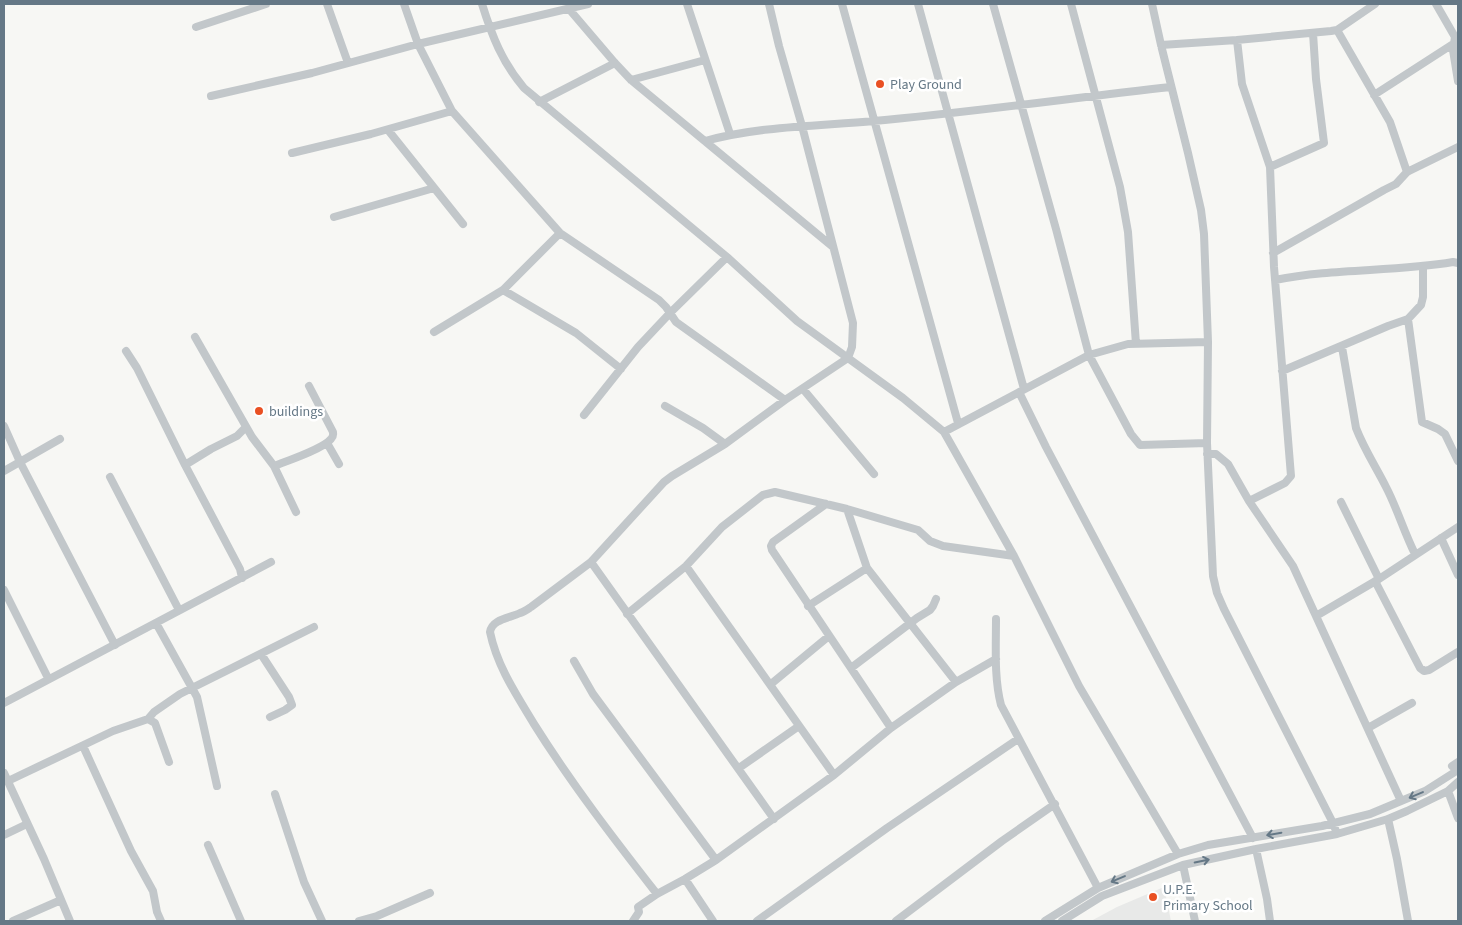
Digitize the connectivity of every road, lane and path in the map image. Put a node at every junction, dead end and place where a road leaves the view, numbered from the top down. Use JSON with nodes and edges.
{"nodes":[{"id":1,"x":266,"y":4,"type":"edge"},
{"id":2,"x":327,"y":4,"type":"edge"},
{"id":3,"x":404,"y":4,"type":"edge"},
{"id":4,"x":482,"y":4,"type":"edge"},
{"id":5,"x":588,"y":4,"type":"edge"},
{"id":6,"x":687,"y":4,"type":"edge"},
{"id":7,"x":769,"y":4,"type":"edge"},
{"id":8,"x":842,"y":4,"type":"edge"},
{"id":9,"x":918,"y":4,"type":"edge"},
{"id":10,"x":993,"y":4,"type":"edge"},
{"id":11,"x":1071,"y":4,"type":"edge"},
{"id":12,"x":1152,"y":4,"type":"edge"},
{"id":13,"x":1375,"y":4,"type":"edge"},
{"id":14,"x":1436,"y":4,"type":"edge"},
{"id":15,"x":564,"y":8,"type":"edge"},
{"id":16,"x":196,"y":27,"type":"dead end"},
{"id":17,"x":489,"y":27,"type":"junction"},
{"id":18,"x":1337,"y":30,"type":"junction"},
{"id":19,"x":1313,"y":33,"type":"junction"},
{"id":20,"x":1237,"y":40,"type":"junction"},
{"id":21,"x":418,"y":44,"type":"junction"},
{"id":22,"x":1453,"y":44,"type":"junction"},
{"id":23,"x":1160,"y":45,"type":"junction"},
{"id":24,"x":705,"y":60,"type":"junction"},
{"id":25,"x":348,"y":63,"type":"junction"},
{"id":26,"x":615,"y":63,"type":"junction"},
{"id":27,"x":631,"y":80,"type":"junction"},
{"id":28,"x":1458,"y":81,"type":"edge"},
{"id":29,"x":1171,"y":87,"type":"junction"},
{"id":30,"x":1374,"y":94,"type":"junction"},
{"id":31,"x":1095,"y":95,"type":"junction"},
{"id":32,"x":211,"y":96,"type":"dead end"},
{"id":33,"x":540,"y":102,"type":"junction"},
{"id":34,"x":1022,"y":104,"type":"junction"},
{"id":35,"x":452,"y":111,"type":"junction"},
{"id":36,"x":947,"y":112,"type":"junction"},
{"id":37,"x":875,"y":121,"type":"junction"},
{"id":38,"x":802,"y":126,"type":"junction"},
{"id":39,"x":388,"y":130,"type":"junction"},
{"id":40,"x":730,"y":134,"type":"junction"},
{"id":41,"x":705,"y":141,"type":"junction"},
{"id":42,"x":1458,"y":147,"type":"edge"},
{"id":43,"x":292,"y":153,"type":"dead end"},
{"id":44,"x":1270,"y":167,"type":"junction"},
{"id":45,"x":1407,"y":172,"type":"junction"},
{"id":46,"x":434,"y":188,"type":"junction"},
{"id":47,"x":334,"y":217,"type":"dead end"},
{"id":48,"x":463,"y":224,"type":"dead end"},
{"id":49,"x":560,"y":233,"type":"junction"},
{"id":50,"x":833,"y":247,"type":"junction"},
{"id":51,"x":1273,"y":252,"type":"junction"},
{"id":52,"x":727,"y":257,"type":"junction"},
{"id":53,"x":1458,"y":263,"type":"edge"},
{"id":54,"x":1423,"y":267,"type":"junction"},
{"id":55,"x":1275,"y":280,"type":"junction"},
{"id":56,"x":503,"y":290,"type":"junction"},
{"id":57,"x":670,"y":313,"type":"junction"},
{"id":58,"x":1408,"y":319,"type":"junction"},
{"id":59,"x":434,"y":332,"type":"dead end"},
{"id":60,"x":195,"y":337,"type":"dead end"},
{"id":61,"x":1208,"y":342,"type":"junction"},
{"id":62,"x":1136,"y":344,"type":"junction"},
{"id":63,"x":1342,"y":347,"type":"junction"},
{"id":64,"x":126,"y":350,"type":"dead end"},
{"id":65,"x":1089,"y":356,"type":"junction"},
{"id":66,"x":848,"y":358,"type":"junction"},
{"id":67,"x":621,"y":368,"type":"junction"},
{"id":68,"x":1282,"y":371,"type":"junction"},
{"id":69,"x":309,"y":386,"type":"dead end"},
{"id":70,"x":803,"y":388,"type":"junction"},
{"id":71,"x":1021,"y":391,"type":"junction"},
{"id":72,"x":785,"y":400,"type":"junction"},
{"id":73,"x":665,"y":406,"type":"dead end"},
{"id":74,"x":584,"y":415,"type":"dead end"},
{"id":75,"x":958,"y":423,"type":"junction"},
{"id":76,"x":4,"y":426,"type":"edge"},
{"id":77,"x":246,"y":426,"type":"junction"},
{"id":78,"x":944,"y":432,"type":"junction"},
{"id":79,"x":237,"y":436,"type":"junction"},
{"id":80,"x":252,"y":437,"type":"junction"},
{"id":81,"x":60,"y":439,"type":"dead end"},
{"id":82,"x":327,"y":443,"type":"junction"},
{"id":83,"x":1207,"y":443,"type":"junction"},
{"id":84,"x":725,"y":444,"type":"junction"},
{"id":85,"x":1207,"y":454,"type":"junction"},
{"id":86,"x":1458,"y":461,"type":"edge"},
{"id":87,"x":20,"y":462,"type":"junction"},
{"id":88,"x":339,"y":464,"type":"dead end"},
{"id":89,"x":185,"y":465,"type":"junction"},
{"id":90,"x":274,"y":466,"type":"junction"},
{"id":91,"x":4,"y":471,"type":"edge"},
{"id":92,"x":874,"y":474,"type":"dead end"},
{"id":93,"x":110,"y":477,"type":"dead end"},
{"id":94,"x":1249,"y":501,"type":"junction"},
{"id":95,"x":1341,"y":502,"type":"dead end"},
{"id":96,"x":826,"y":504,"type":"junction"},
{"id":97,"x":846,"y":509,"type":"junction"},
{"id":98,"x":296,"y":512,"type":"dead end"},
{"id":99,"x":1458,"y":527,"type":"edge"},
{"id":100,"x":1441,"y":538,"type":"junction"},
{"id":101,"x":1415,"y":554,"type":"junction"},
{"id":102,"x":1014,"y":556,"type":"junction"},
{"id":103,"x":271,"y":562,"type":"dead end"},
{"id":104,"x":591,"y":562,"type":"junction"},
{"id":105,"x":686,"y":566,"type":"junction"},
{"id":106,"x":867,"y":568,"type":"junction"},
{"id":107,"x":1458,"y":575,"type":"edge"},
{"id":108,"x":242,"y":578,"type":"junction"},
{"id":109,"x":1377,"y":580,"type":"junction"},
{"id":110,"x":4,"y":590,"type":"edge"},
{"id":111,"x":936,"y":599,"type":"dead end"},
{"id":112,"x":808,"y":606,"type":"junction"},
{"id":113,"x":179,"y":610,"type":"junction"},
{"id":114,"x":627,"y":614,"type":"junction"},
{"id":115,"x":1316,"y":616,"type":"junction"},
{"id":116,"x":996,"y":620,"type":"dead end"},
{"id":117,"x":156,"y":623,"type":"junction"},
{"id":118,"x":911,"y":624,"type":"junction"},
{"id":119,"x":314,"y":627,"type":"dead end"},
{"id":120,"x":829,"y":636,"type":"junction"},
{"id":121,"x":115,"y":645,"type":"junction"},
{"id":122,"x":1458,"y":652,"type":"edge"},
{"id":123,"x":261,"y":654,"type":"junction"},
{"id":124,"x":996,"y":659,"type":"junction"},
{"id":125,"x":574,"y":661,"type":"dead end"},
{"id":126,"x":851,"y":668,"type":"junction"},
{"id":127,"x":48,"y":678,"type":"junction"},
{"id":128,"x":956,"y":682,"type":"junction"},
{"id":129,"x":771,"y":684,"type":"junction"},
{"id":130,"x":193,"y":689,"type":"junction"},
{"id":131,"x":4,"y":703,"type":"edge"},
{"id":132,"x":1412,"y":703,"type":"dead end"},
{"id":133,"x":270,"y":717,"type":"dead end"},
{"id":134,"x":148,"y":718,"type":"junction"},
{"id":135,"x":800,"y":726,"type":"junction"},
{"id":136,"x":891,"y":728,"type":"junction"},
{"id":137,"x":1368,"y":728,"type":"junction"},
{"id":138,"x":1018,"y":739,"type":"junction"},
{"id":139,"x":83,"y":746,"type":"junction"},
{"id":140,"x":169,"y":762,"type":"dead end"},
{"id":141,"x":1456,"y":766,"type":"edge"},
{"id":142,"x":739,"y":768,"type":"junction"},
{"id":143,"x":4,"y":773,"type":"edge"},
{"id":144,"x":834,"y":775,"type":"junction"},
{"id":145,"x":8,"y":781,"type":"junction"},
{"id":146,"x":1458,"y":782,"type":"edge"},
{"id":147,"x":217,"y":786,"type":"dead end"},
{"id":148,"x":1448,"y":791,"type":"junction"},
{"id":149,"x":275,"y":794,"type":"dead end"},
{"id":150,"x":1401,"y":801,"type":"junction"},
{"id":151,"x":1055,"y":804,"type":"junction"},
{"id":152,"x":1458,"y":818,"type":"edge"},
{"id":153,"x":774,"y":819,"type":"junction"},
{"id":154,"x":1388,"y":819,"type":"junction"},
{"id":155,"x":1333,"y":823,"type":"junction"},
{"id":156,"x":27,"y":824,"type":"junction"},
{"id":157,"x":1337,"y":834,"type":"junction"},
{"id":158,"x":4,"y":835,"type":"edge"},
{"id":159,"x":1253,"y":838,"type":"junction"},
{"id":160,"x":208,"y":845,"type":"dead end"},
{"id":161,"x":1256,"y":849,"type":"junction"},
{"id":162,"x":1178,"y":854,"type":"junction"},
{"id":163,"x":716,"y":860,"type":"junction"},
{"id":164,"x":1183,"y":865,"type":"junction"},
{"id":165,"x":684,"y":879,"type":"junction"},
{"id":166,"x":1098,"y":888,"type":"junction"},
{"id":167,"x":430,"y":893,"type":"dead end"},
{"id":168,"x":657,"y":894,"type":"junction"},
{"id":169,"x":61,"y":900,"type":"junction"},
{"id":170,"x":376,"y":919,"type":"edge"},
{"id":171,"x":14,"y":921,"type":"edge"},
{"id":172,"x":70,"y":921,"type":"edge"},
{"id":173,"x":161,"y":921,"type":"edge"},
{"id":174,"x":241,"y":921,"type":"edge"},
{"id":175,"x":322,"y":921,"type":"edge"},
{"id":176,"x":359,"y":921,"type":"edge"},
{"id":177,"x":632,"y":921,"type":"edge"},
{"id":178,"x":714,"y":921,"type":"edge"},
{"id":179,"x":757,"y":921,"type":"edge"},
{"id":180,"x":896,"y":921,"type":"edge"},
{"id":181,"x":1045,"y":921,"type":"edge"},
{"id":182,"x":1062,"y":921,"type":"edge"},
{"id":183,"x":1195,"y":921,"type":"edge"},
{"id":184,"x":1270,"y":921,"type":"edge"},
{"id":185,"x":1408,"y":921,"type":"edge"}],
"edges":[{"from":1,"to":16,"type":"street"},
{"from":2,"to":25,"type":"street"},
{"from":3,"to":21,"type":"street"},
{"from":4,"to":17,"type":"street"},
{"from":5,"to":15,"type":"street"},
{"from":6,"to":24,"type":"street"},
{"from":7,"to":38,"type":"street"},
{"from":8,"to":37,"type":"street"},
{"from":9,"to":36,"type":"street"},
{"from":10,"to":34,"type":"street"},
{"from":11,"to":31,"type":"street"},
{"from":12,"to":23,"type":"street"},
{"from":13,"to":18,"type":"street"},
{"from":14,"to":22,"type":"street"},
{"from":15,"to":17,"type":"street"},
{"from":15,"to":26,"type":"street"},
{"from":17,"to":21,"type":"street"},
{"from":17,"to":33,"type":"street"},
{"from":18,"to":19,"type":"street"},
{"from":18,"to":30,"type":"street"},
{"from":19,"to":20,"type":"street"},
{"from":19,"to":44,"type":"street"},
{"from":20,"to":23,"type":"street"},
{"from":20,"to":44,"type":"street"},
{"from":21,"to":25,"type":"street"},
{"from":21,"to":35,"type":"street"},
{"from":22,"to":28,"type":"street"},
{"from":22,"to":30,"type":"street"},
{"from":23,"to":29,"type":"street"},
{"from":24,"to":27,"type":"street"},
{"from":24,"to":40,"type":"street"},
{"from":25,"to":32,"type":"street"},
{"from":26,"to":27,"type":"street"},
{"from":26,"to":33,"type":"street"},
{"from":27,"to":41,"type":"street"},
{"from":29,"to":31,"type":"street"},
{"from":29,"to":61,"type":"street"},
{"from":30,"to":45,"type":"street"},
{"from":31,"to":34,"type":"street"},
{"from":31,"to":62,"type":"street"},
{"from":33,"to":52,"type":"street"},
{"from":34,"to":36,"type":"street"},
{"from":34,"to":65,"type":"street"},
{"from":35,"to":39,"type":"street"},
{"from":35,"to":49,"type":"street"},
{"from":36,"to":37,"type":"street"},
{"from":36,"to":71,"type":"street"},
{"from":37,"to":38,"type":"street"},
{"from":37,"to":75,"type":"street"},
{"from":38,"to":40,"type":"street"},
{"from":38,"to":50,"type":"street"},
{"from":39,"to":43,"type":"street"},
{"from":39,"to":46,"type":"street"},
{"from":40,"to":41,"type":"street"},
{"from":41,"to":50,"type":"street"},
{"from":42,"to":45,"type":"street"},
{"from":44,"to":51,"type":"street"},
{"from":45,"to":51,"type":"street"},
{"from":46,"to":47,"type":"street"},
{"from":46,"to":48,"type":"street"},
{"from":49,"to":56,"type":"street"},
{"from":49,"to":57,"type":"street"},
{"from":50,"to":66,"type":"street"},
{"from":51,"to":55,"type":"street"},
{"from":52,"to":57,"type":"street"},
{"from":52,"to":66,"type":"street"},
{"from":53,"to":54,"type":"street"},
{"from":54,"to":55,"type":"street"},
{"from":54,"to":58,"type":"street"},
{"from":55,"to":68,"type":"street"},
{"from":56,"to":59,"type":"street"},
{"from":56,"to":67,"type":"street"},
{"from":57,"to":67,"type":"street"},
{"from":57,"to":72,"type":"street"},
{"from":58,"to":63,"type":"street"},
{"from":58,"to":86,"type":"street"},
{"from":60,"to":77,"type":"street"},
{"from":61,"to":62,"type":"street"},
{"from":61,"to":83,"type":"street"},
{"from":62,"to":65,"type":"street"},
{"from":63,"to":68,"type":"street"},
{"from":63,"to":101,"type":"street"},
{"from":64,"to":89,"type":"street"},
{"from":65,"to":71,"type":"street"},
{"from":65,"to":83,"type":"street"},
{"from":66,"to":70,"type":"street"},
{"from":66,"to":78,"type":"street"},
{"from":67,"to":74,"type":"street"},
{"from":68,"to":94,"type":"street"},
{"from":69,"to":82,"type":"street"},
{"from":70,"to":72,"type":"street"},
{"from":70,"to":92,"type":"street"},
{"from":71,"to":75,"type":"street"},
{"from":71,"to":159,"type":"street"},
{"from":72,"to":84,"type":"street"},
{"from":73,"to":84,"type":"street"},
{"from":75,"to":78,"type":"street"},
{"from":76,"to":87,"type":"street"},
{"from":77,"to":79,"type":"street"},
{"from":77,"to":80,"type":"street"},
{"from":78,"to":102,"type":"street"},
{"from":79,"to":80,"type":"street"},
{"from":79,"to":89,"type":"street"},
{"from":80,"to":90,"type":"street"},
{"from":81,"to":87,"type":"street"},
{"from":82,"to":88,"type":"street"},
{"from":82,"to":90,"type":"street"},
{"from":83,"to":85,"type":"street"},
{"from":84,"to":104,"type":"street"},
{"from":85,"to":94,"type":"street"},
{"from":85,"to":155,"type":"street"},
{"from":87,"to":91,"type":"street"},
{"from":87,"to":121,"type":"street"},
{"from":89,"to":108,"type":"street"},
{"from":90,"to":98,"type":"street"},
{"from":93,"to":113,"type":"street"},
{"from":94,"to":115,"type":"street"},
{"from":95,"to":109,"type":"street"},
{"from":96,"to":97,"type":"street"},
{"from":96,"to":105,"type":"street"},
{"from":96,"to":112,"type":"street"},
{"from":97,"to":102,"type":"street"},
{"from":97,"to":106,"type":"street"},
{"from":99,"to":100,"type":"street"},
{"from":100,"to":101,"type":"street"},
{"from":100,"to":107,"type":"street"},
{"from":101,"to":109,"type":"street"},
{"from":102,"to":162,"type":"street"},
{"from":103,"to":108,"type":"street"},
{"from":104,"to":114,"type":"street"},
{"from":104,"to":168,"type":"street"},
{"from":105,"to":114,"type":"street"},
{"from":105,"to":129,"type":"street"},
{"from":106,"to":112,"type":"street"},
{"from":106,"to":118,"type":"street"},
{"from":108,"to":113,"type":"street"},
{"from":109,"to":115,"type":"street"},
{"from":109,"to":122,"type":"street"},
{"from":110,"to":127,"type":"street"},
{"from":111,"to":118,"type":"street"},
{"from":112,"to":120,"type":"street"},
{"from":113,"to":117,"type":"street"},
{"from":114,"to":142,"type":"street"},
{"from":115,"to":137,"type":"street"},
{"from":116,"to":124,"type":"street"},
{"from":117,"to":121,"type":"street"},
{"from":117,"to":130,"type":"street"},
{"from":118,"to":126,"type":"street"},
{"from":118,"to":128,"type":"street"},
{"from":119,"to":123,"type":"street"},
{"from":120,"to":126,"type":"street"},
{"from":120,"to":129,"type":"street"},
{"from":121,"to":127,"type":"street"},
{"from":123,"to":130,"type":"street"},
{"from":123,"to":133,"type":"street"},
{"from":124,"to":128,"type":"street"},
{"from":124,"to":138,"type":"street"},
{"from":125,"to":163,"type":"street"},
{"from":126,"to":136,"type":"street"},
{"from":127,"to":131,"type":"street"},
{"from":128,"to":136,"type":"street"},
{"from":129,"to":135,"type":"street"},
{"from":130,"to":134,"type":"street"},
{"from":130,"to":147,"type":"street"},
{"from":132,"to":137,"type":"street"},
{"from":134,"to":139,"type":"street"},
{"from":134,"to":140,"type":"street"},
{"from":135,"to":142,"type":"street"},
{"from":135,"to":144,"type":"street"},
{"from":136,"to":144,"type":"street"},
{"from":137,"to":150,"type":"street"},
{"from":138,"to":151,"type":"street"},
{"from":138,"to":179,"type":"street"},
{"from":139,"to":145,"type":"street"},
{"from":139,"to":173,"type":"street"},
{"from":141,"to":150,"type":"street","one_way":true},
{"from":142,"to":153,"type":"street"},
{"from":143,"to":145,"type":"street"},
{"from":144,"to":153,"type":"street"},
{"from":145,"to":156,"type":"street"},
{"from":146,"to":148,"type":"street"},
{"from":148,"to":152,"type":"street"},
{"from":148,"to":154,"type":"street"},
{"from":149,"to":175,"type":"street"},
{"from":150,"to":155,"type":"street"},
{"from":151,"to":166,"type":"street"},
{"from":151,"to":180,"type":"street"},
{"from":153,"to":163,"type":"street"},
{"from":154,"to":157,"type":"street"},
{"from":154,"to":185,"type":"street"},
{"from":155,"to":157,"type":"street"},
{"from":155,"to":159,"type":"street","one_way":true},
{"from":156,"to":158,"type":"street"},
{"from":156,"to":169,"type":"street"},
{"from":157,"to":161,"type":"street"},
{"from":159,"to":162,"type":"street"},
{"from":160,"to":174,"type":"street"},
{"from":164,"to":161,"type":"street","one_way":true},
{"from":161,"to":184,"type":"street"},
{"from":162,"to":166,"type":"street","one_way":true},
{"from":163,"to":165,"type":"street"},
{"from":164,"to":182,"type":"street"},
{"from":164,"to":183,"type":"street"},
{"from":165,"to":168,"type":"street"},
{"from":165,"to":178,"type":"street"},
{"from":166,"to":181,"type":"street"},
{"from":167,"to":170,"type":"street"},
{"from":168,"to":177,"type":"street"},
{"from":169,"to":171,"type":"street"},
{"from":169,"to":172,"type":"street"},
{"from":170,"to":176,"type":"street"}]}
